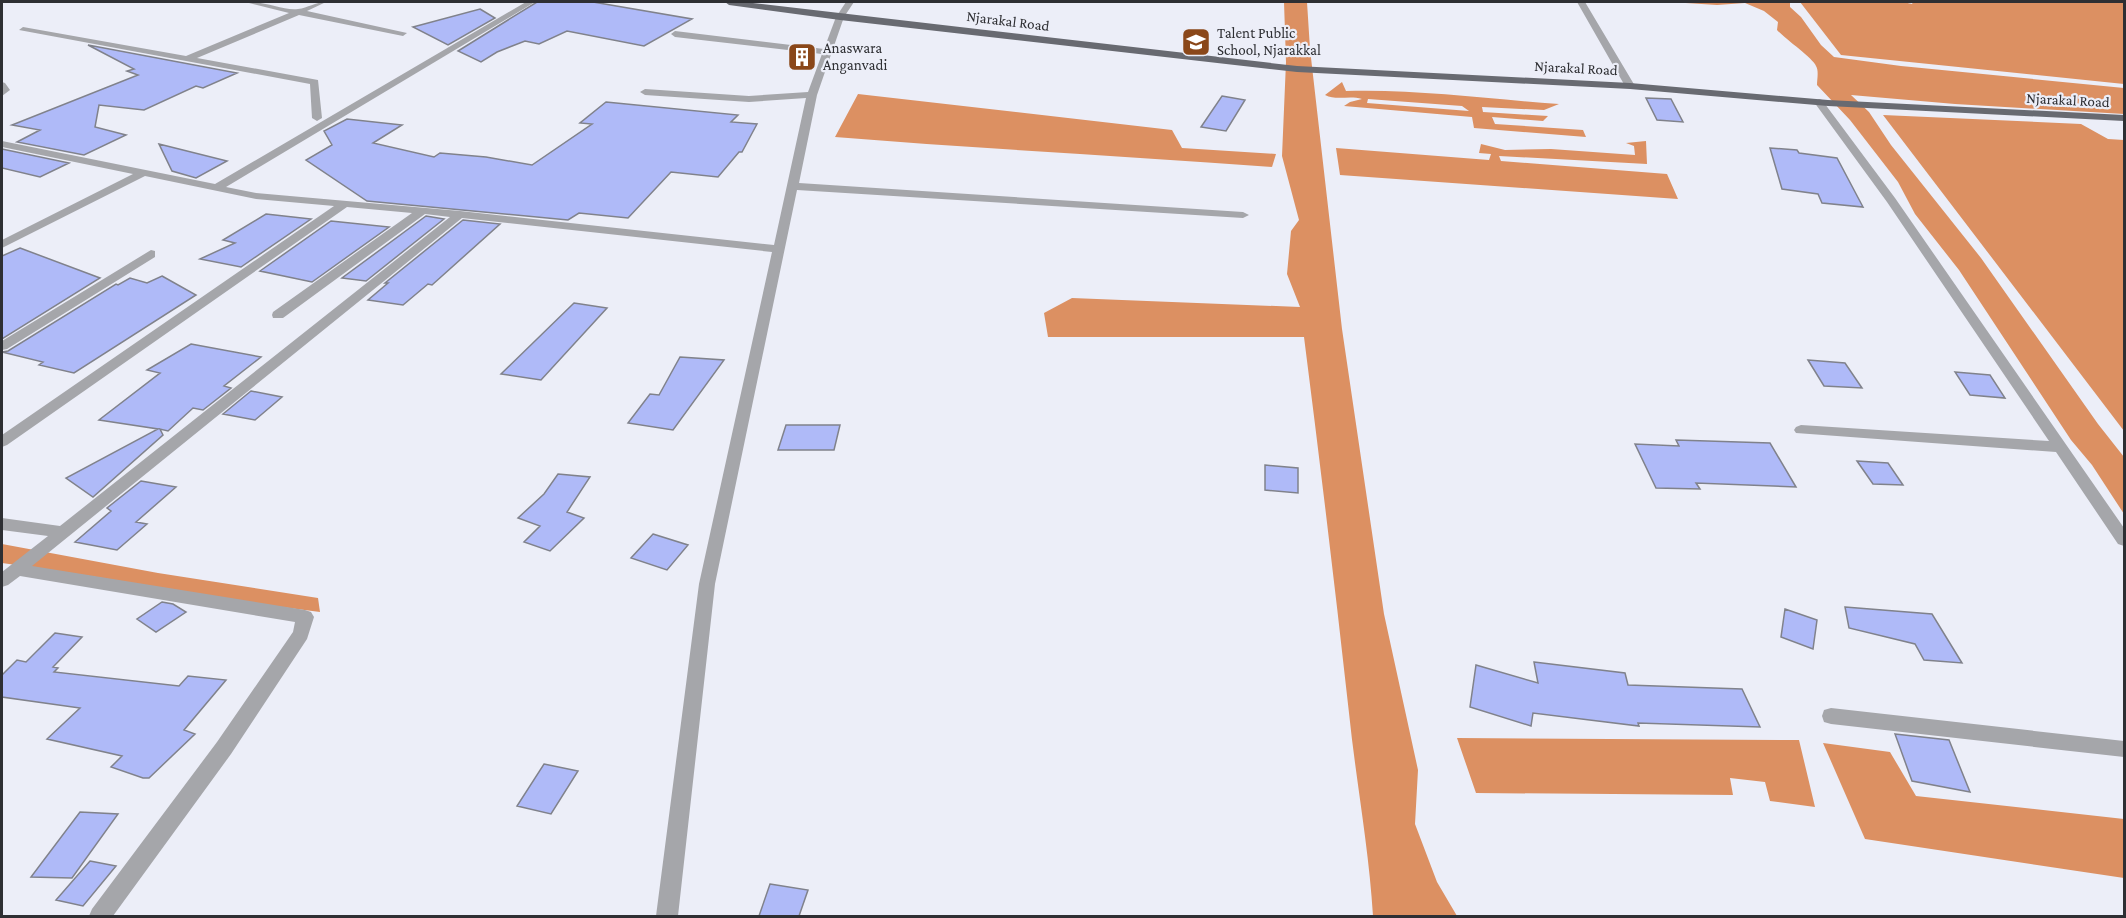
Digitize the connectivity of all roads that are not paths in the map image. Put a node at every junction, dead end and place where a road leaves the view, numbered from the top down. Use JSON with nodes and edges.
{"nodes":[{"id":1,"x":249,"y":2,"type":"edge"},
{"id":2,"x":322,"y":2,"type":"edge"},
{"id":3,"x":531,"y":2,"type":"edge"},
{"id":4,"x":729,"y":2,"type":"edge"},
{"id":5,"x":850,"y":2,"type":"edge"},
{"id":6,"x":1581,"y":2,"type":"edge"},
{"id":7,"x":299,"y":11,"type":"junction"},
{"id":8,"x":840,"y":17,"type":"junction"},
{"id":9,"x":23,"y":30,"type":"dead end"},
{"id":10,"x":403,"y":33,"type":"dead end"},
{"id":11,"x":675,"y":34,"type":"dead end"},
{"id":12,"x":829,"y":52,"type":"junction"},
{"id":13,"x":187,"y":59,"type":"junction"},
{"id":14,"x":2,"y":85,"type":"edge"},
{"id":15,"x":1630,"y":86,"type":"junction"},
{"id":16,"x":645,"y":92,"type":"dead end"},
{"id":17,"x":2,"y":93,"type":"edge"},
{"id":18,"x":812,"y":95,"type":"junction"},
{"id":19,"x":1823,"y":103,"type":"junction"},
{"id":20,"x":317,"y":118,"type":"dead end"},
{"id":21,"x":2124,"y":118,"type":"edge"},
{"id":22,"x":2,"y":144,"type":"edge"},
{"id":23,"x":143,"y":173,"type":"junction"},
{"id":24,"x":793,"y":186,"type":"junction"},
{"id":25,"x":216,"y":188,"type":"junction"},
{"id":26,"x":345,"y":204,"type":"junction"},
{"id":27,"x":422,"y":211,"type":"junction"},
{"id":28,"x":460,"y":214,"type":"junction"},
{"id":29,"x":1243,"y":215,"type":"dead end"},
{"id":30,"x":2,"y":244,"type":"edge"},
{"id":31,"x":777,"y":249,"type":"junction"},
{"id":32,"x":151,"y":254,"type":"dead end"},
{"id":33,"x":278,"y":315,"type":"dead end"},
{"id":34,"x":2,"y":346,"type":"edge"},
{"id":35,"x":1801,"y":430,"type":"dead end"},
{"id":36,"x":2,"y":442,"type":"edge"},
{"id":37,"x":2060,"y":447,"type":"junction"},
{"id":38,"x":2,"y":524,"type":"edge"},
{"id":39,"x":63,"y":532,"type":"junction"},
{"id":40,"x":2124,"y":540,"type":"edge"},
{"id":41,"x":9,"y":575,"type":"edge"},
{"id":42,"x":1831,"y":716,"type":"dead end"},
{"id":43,"x":2124,"y":750,"type":"edge"},
{"id":44,"x":100,"y":916,"type":"edge"},
{"id":45,"x":667,"y":916,"type":"edge"}],
"edges":[{"from":1,"to":7,"type":"street"},
{"from":2,"to":7,"type":"street"},
{"from":3,"to":25,"type":"street"},
{"from":4,"to":8,"type":"main road","name":"Njarakal Road"},
{"from":5,"to":8,"type":"street"},
{"from":6,"to":15,"type":"street"},
{"from":7,"to":10,"type":"street"},
{"from":7,"to":13,"type":"street"},
{"from":8,"to":12,"type":"street"},
{"from":8,"to":15,"type":"main road","name":"Njarakal Road"},
{"from":9,"to":13,"type":"street"},
{"from":11,"to":12,"type":"street"},
{"from":12,"to":18,"type":"street"},
{"from":13,"to":20,"type":"street"},
{"from":14,"to":17,"type":"street"},
{"from":15,"to":19,"type":"main road","name":"Njarakal Road"},
{"from":16,"to":18,"type":"street"},
{"from":18,"to":24,"type":"street"},
{"from":19,"to":21,"type":"main road","name":"Njarakal Road"},
{"from":19,"to":37,"type":"street"},
{"from":22,"to":23,"type":"street"},
{"from":23,"to":25,"type":"street"},
{"from":23,"to":30,"type":"street"},
{"from":24,"to":29,"type":"street"},
{"from":24,"to":31,"type":"street"},
{"from":25,"to":26,"type":"street"},
{"from":26,"to":27,"type":"street"},
{"from":26,"to":36,"type":"street"},
{"from":27,"to":28,"type":"street"},
{"from":27,"to":33,"type":"street"},
{"from":28,"to":31,"type":"street"},
{"from":28,"to":39,"type":"street"},
{"from":31,"to":45,"type":"street"},
{"from":32,"to":34,"type":"street"},
{"from":35,"to":37,"type":"street"},
{"from":37,"to":40,"type":"street"},
{"from":38,"to":39,"type":"street"},
{"from":39,"to":41,"type":"street"},
{"from":41,"to":44,"type":"street"},
{"from":42,"to":43,"type":"street"}]}
